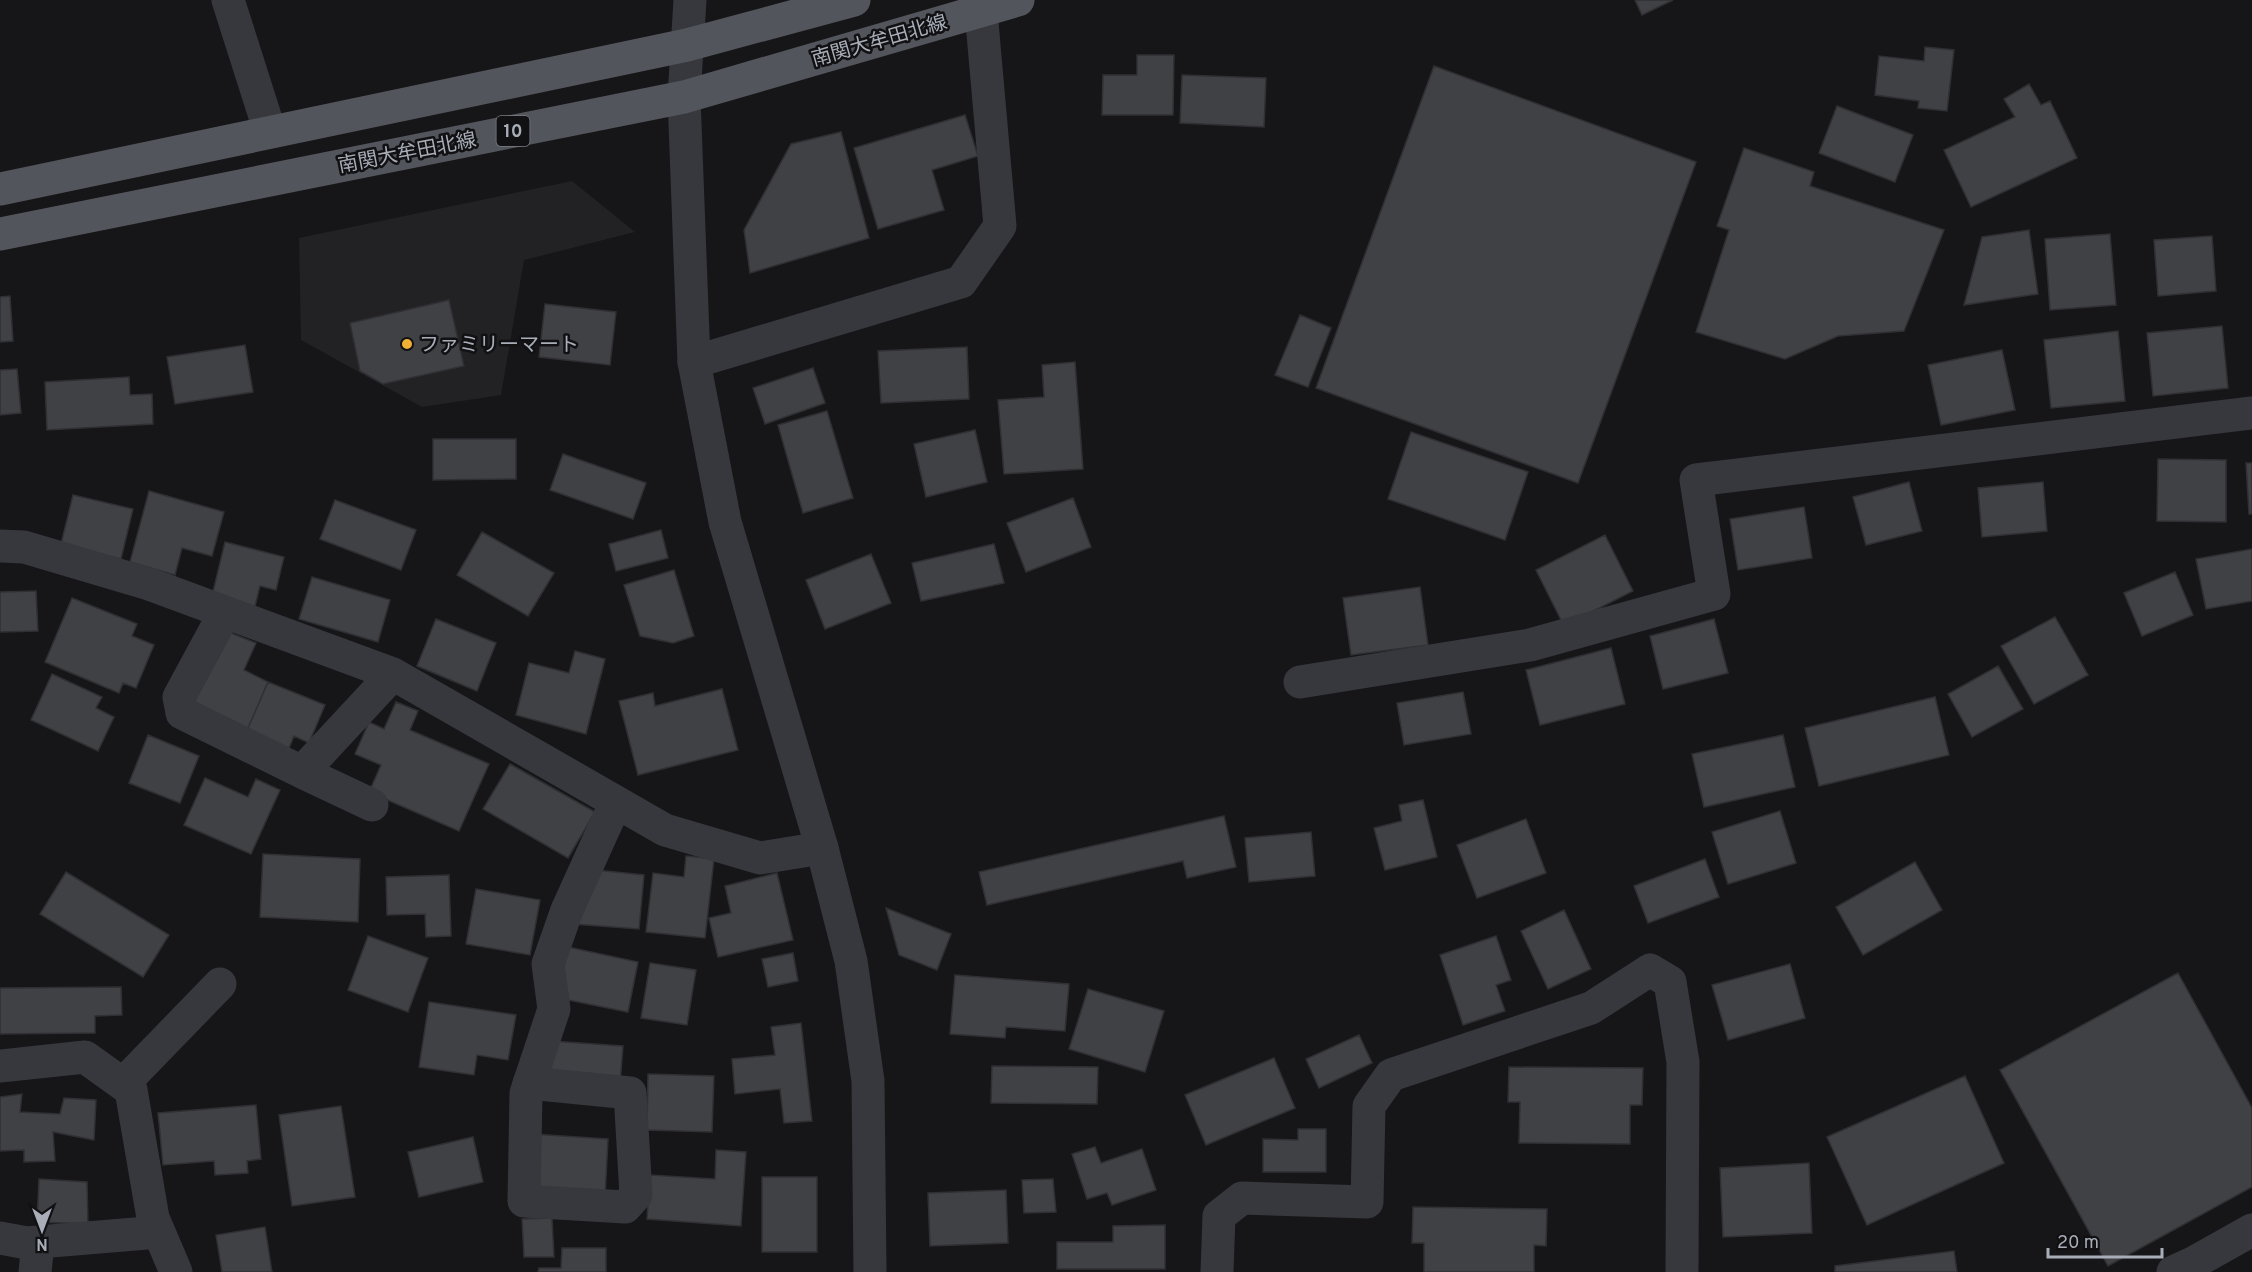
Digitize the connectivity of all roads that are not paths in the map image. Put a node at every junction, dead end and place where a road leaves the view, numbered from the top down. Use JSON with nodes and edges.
{"nodes":[{"id":1,"x":228,"y":0,"type":"edge"},
{"id":2,"x":690,"y":0,"type":"edge"},
{"id":3,"x":854,"y":0,"type":"edge"},
{"id":4,"x":1018,"y":0,"type":"edge"},
{"id":5,"x":981,"y":5,"type":"edge"},
{"id":6,"x":687,"y":45,"type":"junction"},
{"id":7,"x":684,"y":97,"type":"junction"},
{"id":8,"x":270,"y":132,"type":"junction"},
{"id":9,"x":0,"y":189,"type":"edge"},
{"id":10,"x":0,"y":234,"type":"edge"},
{"id":11,"x":694,"y":362,"type":"junction"},
{"id":12,"x":2252,"y":412,"type":"edge"},
{"id":13,"x":0,"y":546,"type":"edge"},
{"id":14,"x":225,"y":612,"type":"junction"},
{"id":15,"x":393,"y":674,"type":"junction"},
{"id":16,"x":1300,"y":682,"type":"dead end"},
{"id":17,"x":302,"y":772,"type":"junction"},
{"id":18,"x":616,"y":802,"type":"junction"},
{"id":19,"x":372,"y":806,"type":"dead end"},
{"id":20,"x":822,"y":848,"type":"junction"},
{"id":21,"x":220,"y":984,"type":"dead end"},
{"id":22,"x":0,"y":1066,"type":"edge"},
{"id":23,"x":530,"y":1083,"type":"junction"},
{"id":24,"x":123,"y":1084,"type":"junction"},
{"id":25,"x":2252,"y":1230,"type":"edge"},
{"id":26,"x":159,"y":1232,"type":"junction"},
{"id":27,"x":0,"y":1238,"type":"edge"},
{"id":28,"x":36,"y":1257,"type":"edge"},
{"id":29,"x":176,"y":1272,"type":"edge"},
{"id":30,"x":870,"y":1272,"type":"edge"},
{"id":31,"x":1217,"y":1272,"type":"edge"},
{"id":32,"x":1682,"y":1272,"type":"edge"},
{"id":33,"x":2174,"y":1272,"type":"edge"}],
"edges":[{"from":1,"to":8,"type":"street"},
{"from":2,"to":6,"type":"street"},
{"from":3,"to":6,"type":"main road"},
{"from":4,"to":5,"type":"main road","name":"南関大牟田北線","number":"10"},
{"from":5,"to":7,"type":"main road","name":"南関大牟田北線","number":"10"},
{"from":5,"to":11,"type":"street"},
{"from":6,"to":7,"type":"street"},
{"from":6,"to":8,"type":"main road"},
{"from":7,"to":10,"type":"main road","name":"南関大牟田北線","number":"10"},
{"from":7,"to":11,"type":"street"},
{"from":8,"to":9,"type":"main road"},
{"from":11,"to":20,"type":"street"},
{"from":12,"to":16,"type":"street"},
{"from":13,"to":14,"type":"street"},
{"from":14,"to":15,"type":"street"},
{"from":14,"to":17,"type":"street"},
{"from":15,"to":17,"type":"street"},
{"from":15,"to":18,"type":"street"},
{"from":17,"to":19,"type":"street"},
{"from":18,"to":20,"type":"street"},
{"from":18,"to":23,"type":"street"},
{"from":20,"to":30,"type":"street"},
{"from":21,"to":24,"type":"street"},
{"from":22,"to":24,"type":"street"},
{"from":23,"to":23,"type":"street"},
{"from":24,"to":26,"type":"street"},
{"from":25,"to":33,"type":"street"},
{"from":26,"to":28,"type":"street"},
{"from":26,"to":29,"type":"street"},
{"from":27,"to":28,"type":"street"},
{"from":31,"to":32,"type":"street"}]}
